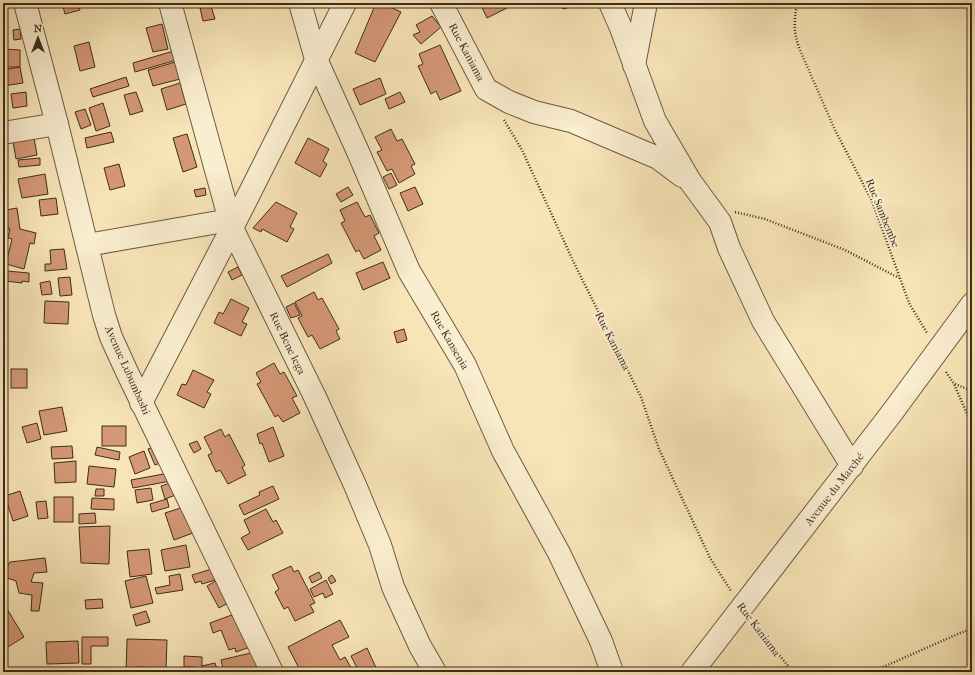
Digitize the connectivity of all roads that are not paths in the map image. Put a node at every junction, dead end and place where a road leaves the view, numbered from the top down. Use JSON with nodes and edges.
{"nodes":[{"id":1,"x":25,"y":3,"type":"edge"},
{"id":2,"x":170,"y":3,"type":"edge"},
{"id":3,"x":300,"y":3,"type":"edge"},
{"id":4,"x":344,"y":3,"type":"edge"},
{"id":5,"x":441,"y":3,"type":"edge"},
{"id":6,"x":610,"y":3,"type":"edge"},
{"id":7,"x":646,"y":3,"type":"edge"},
{"id":8,"x":316,"y":59,"type":"junction"},
{"id":9,"x":634,"y":66,"type":"junction"},
{"id":10,"x":57,"y":124,"type":"junction"},
{"id":11,"x":3,"y":133,"type":"edge"},
{"id":12,"x":690,"y":181,"type":"junction"},
{"id":13,"x":231,"y":224,"type":"junction"},
{"id":14,"x":87,"y":245,"type":"junction"},
{"id":15,"x":972,"y":304,"type":"edge"},
{"id":16,"x":141,"y":403,"type":"junction"},
{"id":17,"x":852,"y":466,"type":"junction"},
{"id":18,"x":272,"y":672,"type":"edge"},
{"id":19,"x":435,"y":672,"type":"edge"},
{"id":20,"x":612,"y":672,"type":"edge"},
{"id":21,"x":692,"y":672,"type":"edge"}],
"edges":[{"from":1,"to":10,"type":"street","name":"Avenue Lubumbashi"},
{"from":2,"to":13,"type":"street","name":"Rue Bene lega"},
{"from":3,"to":8,"type":"street","name":"Rue Kansenia"},
{"from":4,"to":8,"type":"street"},
{"from":5,"to":12,"type":"street","name":"Rue Kaniama"},
{"from":6,"to":9,"type":"street"},
{"from":7,"to":9,"type":"street"},
{"from":8,"to":13,"type":"street"},
{"from":8,"to":20,"type":"street","name":"Rue Kansenia"},
{"from":9,"to":12,"type":"street"},
{"from":10,"to":11,"type":"street"},
{"from":10,"to":14,"type":"street","name":"Avenue Lubumbashi"},
{"from":12,"to":17,"type":"street"},
{"from":13,"to":14,"type":"street"},
{"from":13,"to":16,"type":"street"},
{"from":13,"to":19,"type":"street","name":"Rue Bene lega"},
{"from":14,"to":16,"type":"street","name":"Avenue Lubumbashi"},
{"from":15,"to":17,"type":"street","name":"Avenue du Marché"},
{"from":16,"to":18,"type":"street","name":"Avenue Lubumbashi"},
{"from":17,"to":21,"type":"street","name":"Avenue du Marché"}]}
